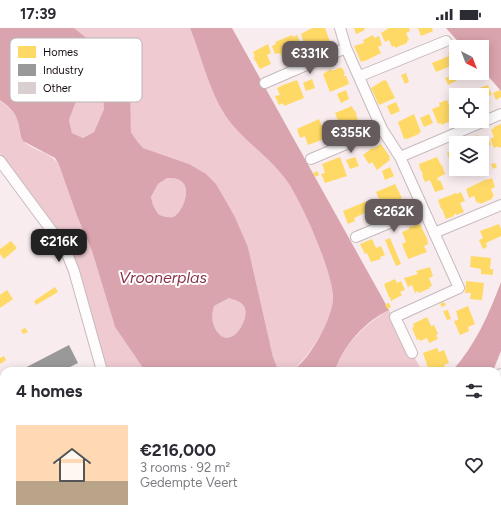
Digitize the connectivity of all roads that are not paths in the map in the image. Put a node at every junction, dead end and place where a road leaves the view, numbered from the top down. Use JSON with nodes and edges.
{"nodes":[{"id":1,"x":340,"y":28,"type":"edge"},
{"id":2,"x":446,"y":41,"type":"dead end"},
{"id":3,"x":346,"y":48,"type":"junction"},
{"id":4,"x":360,"y":76,"type":"junction"},
{"id":5,"x":265,"y":82,"type":"dead end"},
{"id":6,"x":501,"y":114,"type":"edge"},
{"id":7,"x":382,"y":129,"type":"junction"},
{"id":8,"x":400,"y":158,"type":"junction"},
{"id":9,"x":311,"y":159,"type":"dead end"},
{"id":10,"x":0,"y":161,"type":"edge"},
{"id":11,"x":501,"y":205,"type":"edge"},
{"id":12,"x":423,"y":209,"type":"junction"},
{"id":13,"x":434,"y":233,"type":"junction"},
{"id":14,"x":356,"y":237,"type":"dead end"},
{"id":15,"x":412,"y":353,"type":"dead end"},
{"id":16,"x":101,"y":367,"type":"edge"}],
"edges":[{"from":1,"to":3,"type":"street"},
{"from":2,"to":4,"type":"street"},
{"from":3,"to":4,"type":"street"},
{"from":3,"to":5,"type":"street"},
{"from":4,"to":7,"type":"street"},
{"from":6,"to":8,"type":"street"},
{"from":7,"to":8,"type":"street"},
{"from":7,"to":9,"type":"street"},
{"from":8,"to":12,"type":"street"},
{"from":10,"to":16,"type":"street"},
{"from":11,"to":13,"type":"street"},
{"from":12,"to":13,"type":"street"},
{"from":12,"to":14,"type":"street"},
{"from":13,"to":15,"type":"street"}]}
